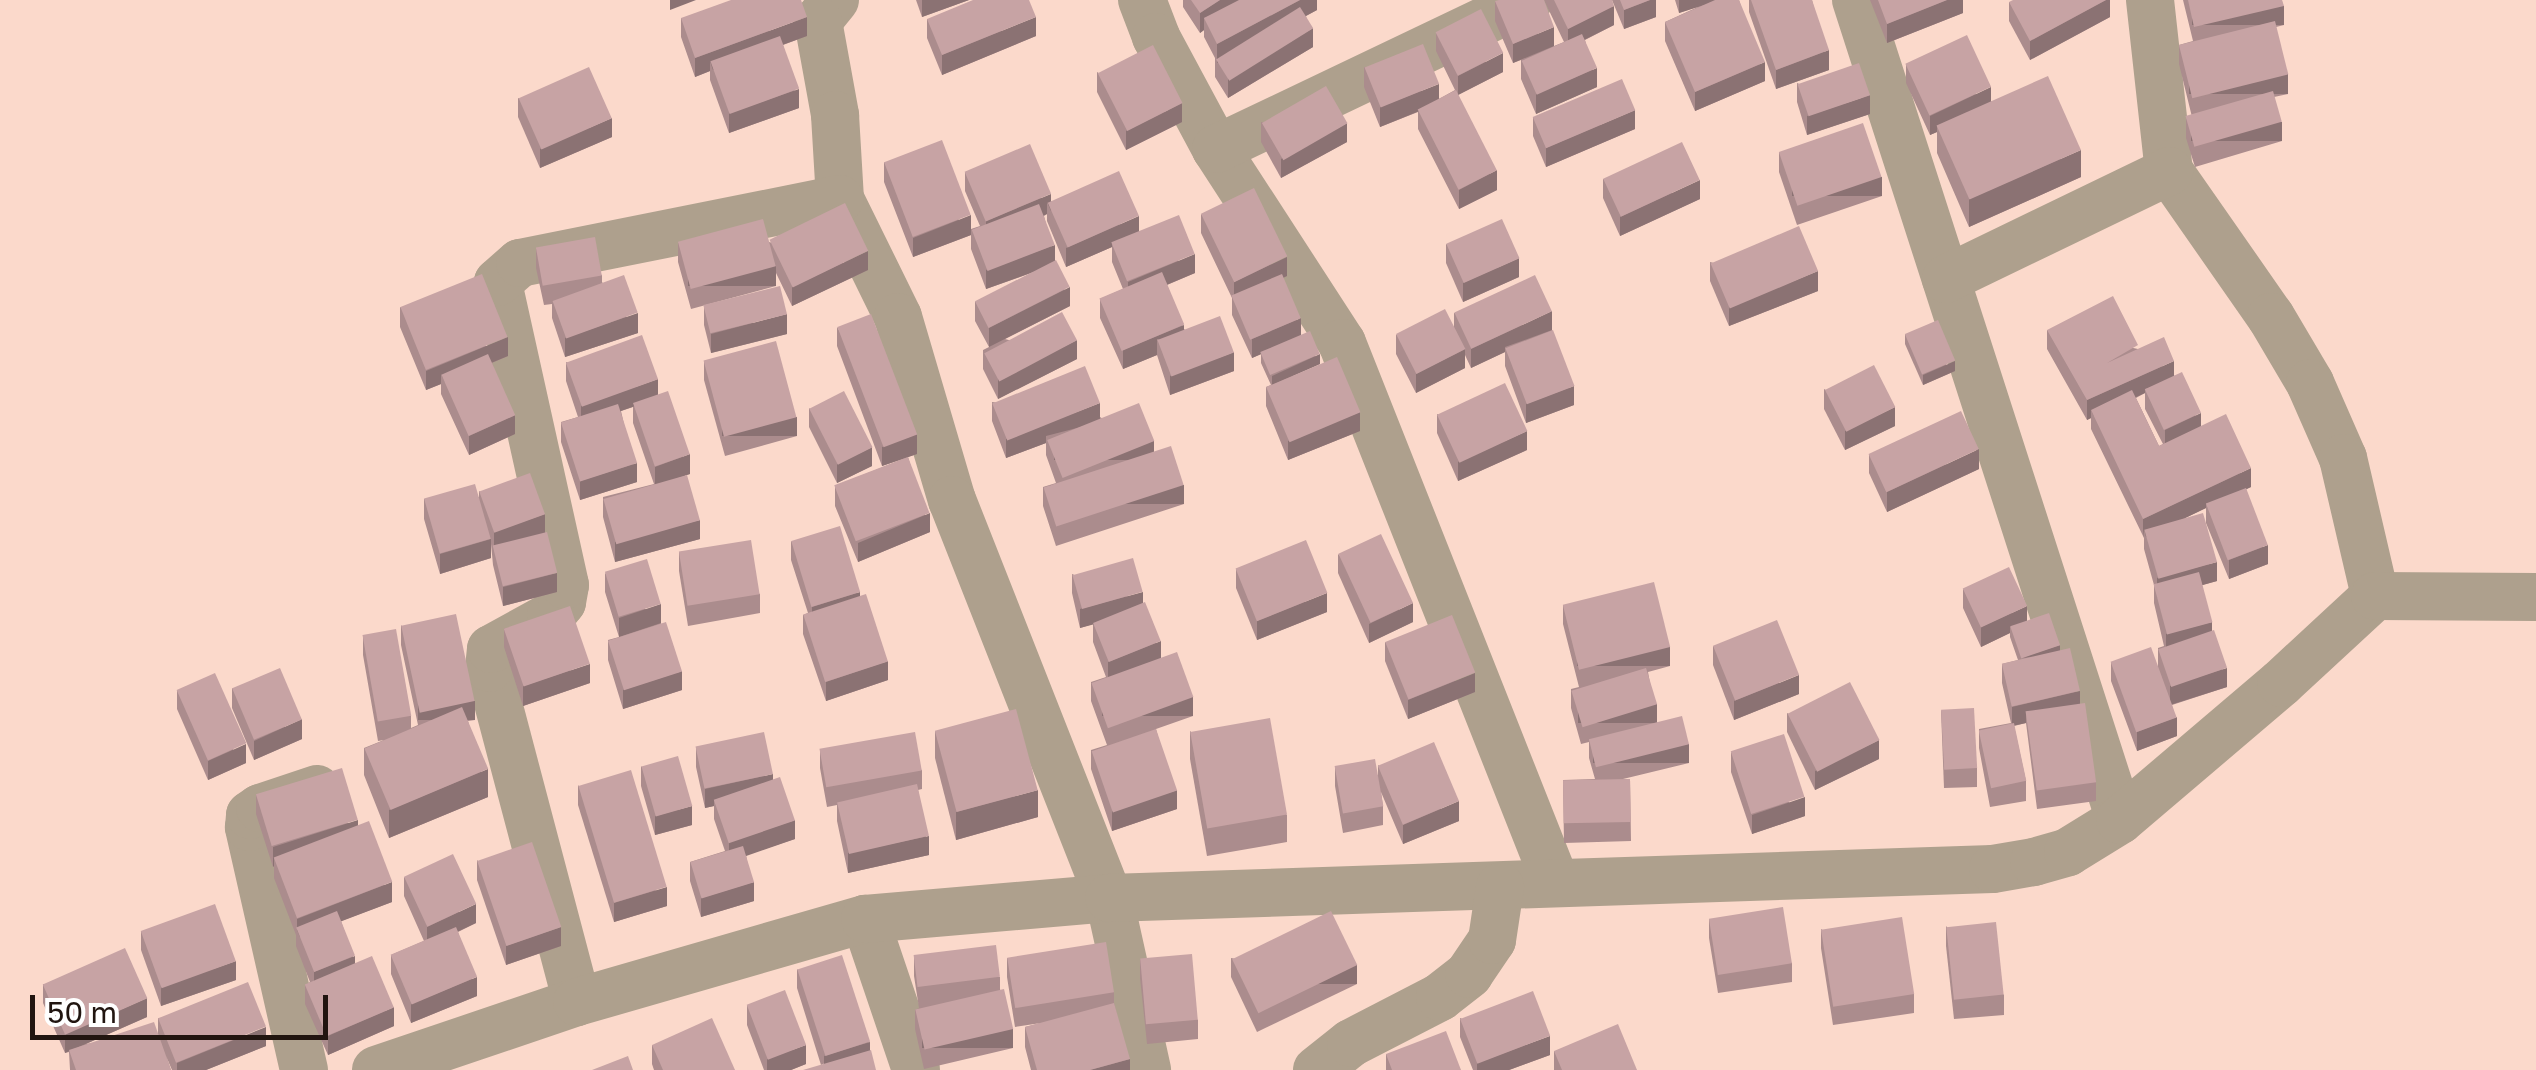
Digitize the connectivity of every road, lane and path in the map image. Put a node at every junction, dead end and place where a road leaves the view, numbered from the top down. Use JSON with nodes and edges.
{"nodes":[{"id":1,"x":835,"y":0,"type":"edge"},
{"id":2,"x":1142,"y":0,"type":"edge"},
{"id":3,"x":1856,"y":0,"type":"edge"},
{"id":4,"x":2150,"y":0,"type":"edge"},
{"id":5,"x":1502,"y":5,"type":"edge"},
{"id":6,"x":1216,"y":149,"type":"junction"},
{"id":7,"x":2169,"y":171,"type":"junction"},
{"id":8,"x":840,"y":199,"type":"junction"},
{"id":9,"x":1946,"y":279,"type":"junction"},
{"id":10,"x":2374,"y":596,"type":"junction"},
{"id":11,"x":2536,"y":597,"type":"edge"},
{"id":12,"x":317,"y":790,"type":"edge"},
{"id":13,"x":2120,"y":820,"type":"junction"},
{"id":14,"x":1555,"y":881,"type":"junction"},
{"id":15,"x":1500,"y":887,"type":"junction"},
{"id":16,"x":866,"y":919,"type":"junction"},
{"id":17,"x":1117,"y":931,"type":"junction"},
{"id":18,"x":577,"y":1002,"type":"junction"},
{"id":19,"x":304,"y":1070,"type":"edge"},
{"id":20,"x":376,"y":1070,"type":"edge"},
{"id":21,"x":916,"y":1070,"type":"edge"},
{"id":22,"x":1147,"y":1070,"type":"edge"},
{"id":23,"x":1317,"y":1070,"type":"edge"}],
"edges":[{"from":1,"to":8,"type":"street"},
{"from":2,"to":6,"type":"street"},
{"from":3,"to":9,"type":"street"},
{"from":4,"to":7,"type":"street"},
{"from":5,"to":6,"type":"street"},
{"from":6,"to":14,"type":"street"},
{"from":7,"to":9,"type":"street"},
{"from":7,"to":10,"type":"street"},
{"from":8,"to":17,"type":"street"},
{"from":8,"to":18,"type":"street"},
{"from":9,"to":13,"type":"street"},
{"from":10,"to":11,"type":"street"},
{"from":10,"to":13,"type":"street"},
{"from":12,"to":19,"type":"street"},
{"from":13,"to":14,"type":"street"},
{"from":14,"to":15,"type":"street"},
{"from":15,"to":17,"type":"street"},
{"from":15,"to":23,"type":"street"},
{"from":16,"to":17,"type":"street"},
{"from":16,"to":18,"type":"street"},
{"from":16,"to":21,"type":"street"},
{"from":17,"to":22,"type":"street"},
{"from":18,"to":20,"type":"street"}]}
